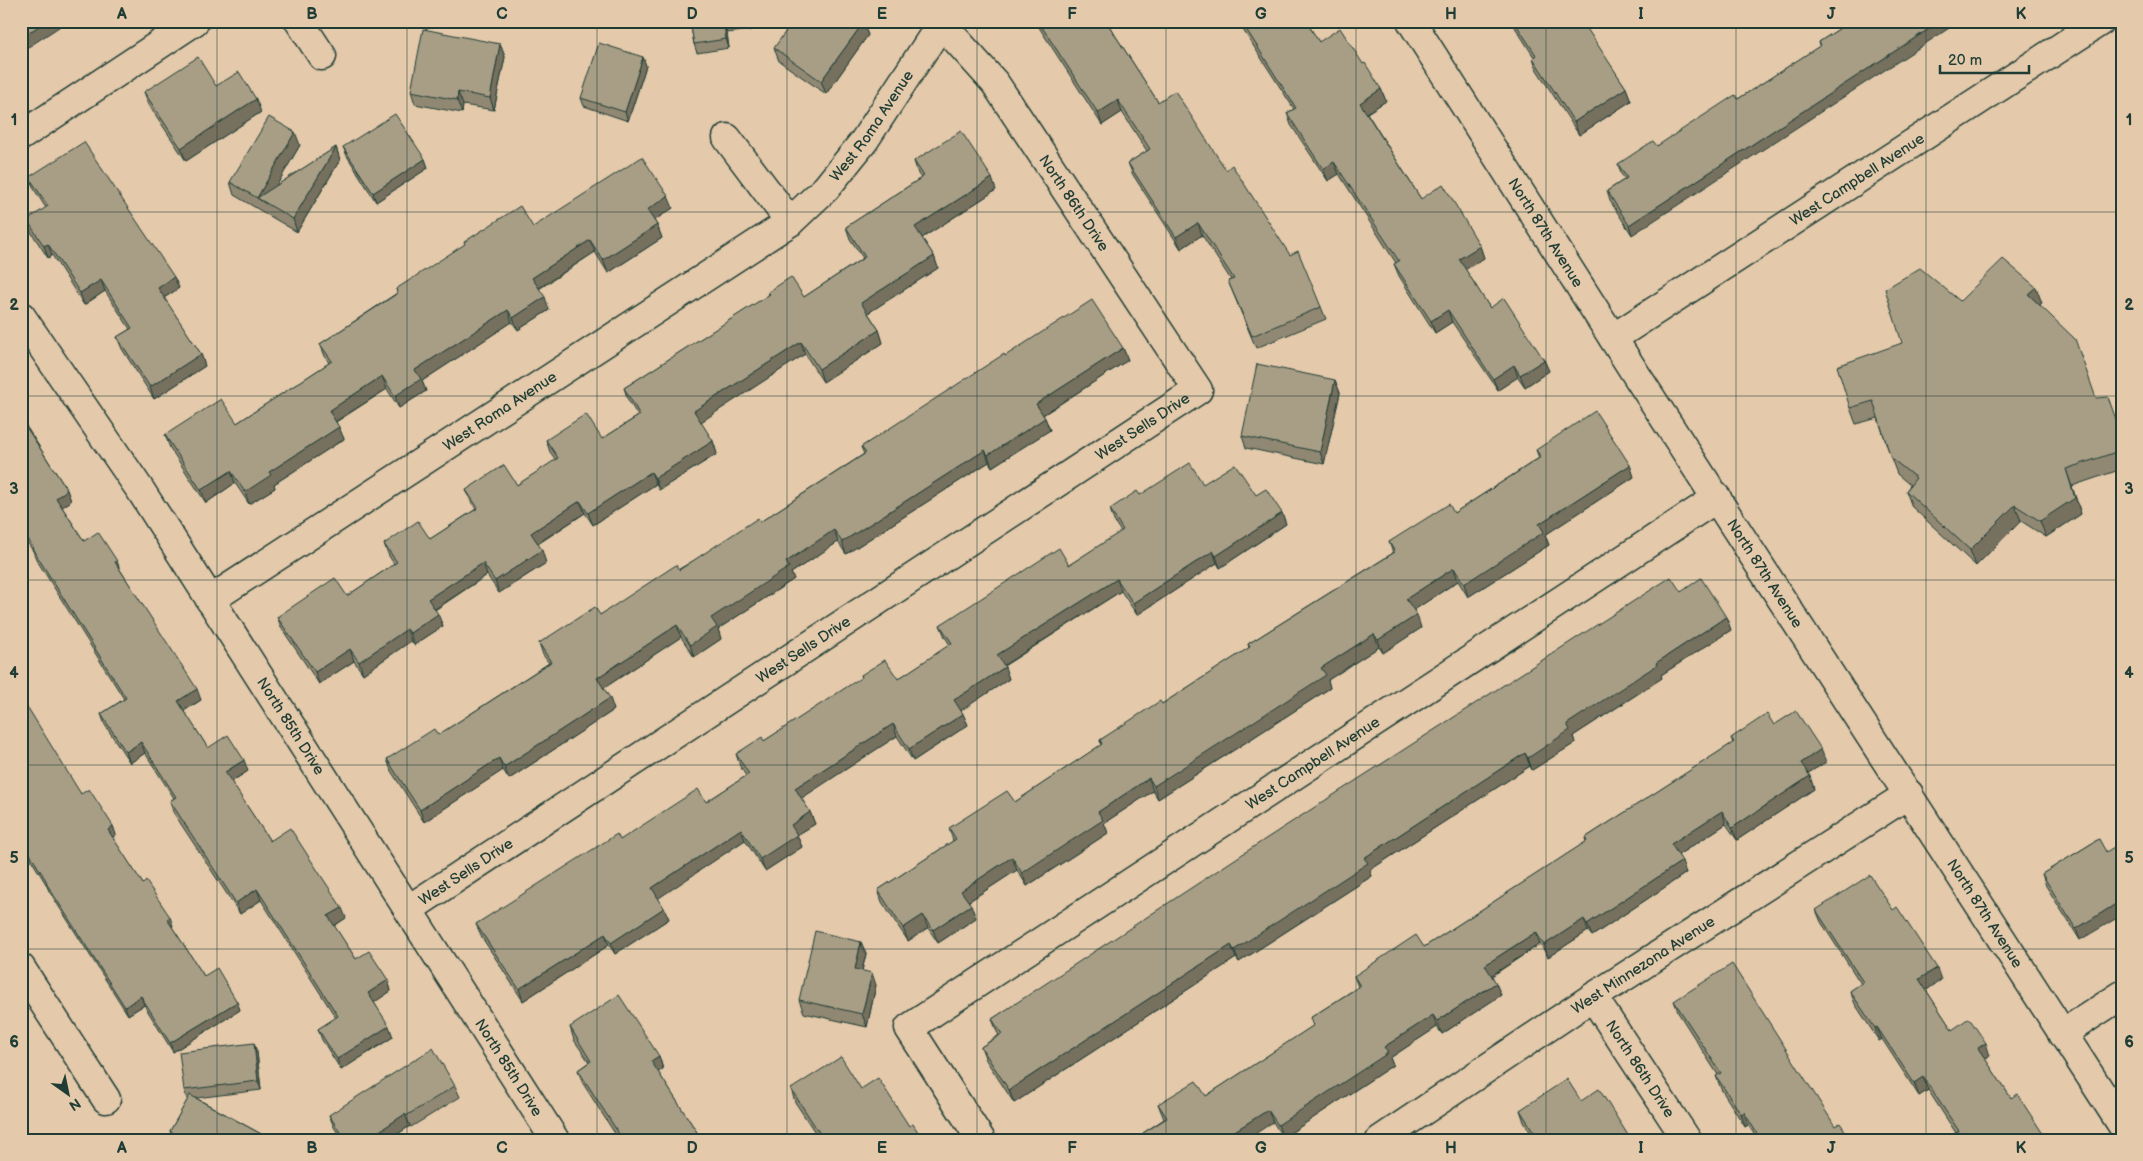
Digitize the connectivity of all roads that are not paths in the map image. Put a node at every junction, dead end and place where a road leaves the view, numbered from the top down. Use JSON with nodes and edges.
{"nodes":[{"id":1,"x":195,"y":21,"type":"edge"},
{"id":2,"x":299,"y":21,"type":"edge"},
{"id":3,"x":1411,"y":21,"type":"edge"},
{"id":4,"x":2101,"y":21,"type":"edge"},
{"id":5,"x":942,"y":22,"type":"edge"},
{"id":6,"x":322,"y":56,"type":"dead end"},
{"id":7,"x":21,"y":136,"type":"edge"},
{"id":8,"x":727,"y":138,"type":"dead end"},
{"id":9,"x":790,"y":222,"type":"junction"},
{"id":10,"x":21,"y":316,"type":"edge"},
{"id":11,"x":1614,"y":338,"type":"junction"},
{"id":12,"x":1198,"y":390,"type":"joint"},
{"id":13,"x":1717,"y":498,"type":"junction"},
{"id":14,"x":210,"y":600,"type":"junction"},
{"id":15,"x":1909,"y":794,"type":"junction"},
{"id":16,"x":409,"y":909,"type":"junction"},
{"id":17,"x":21,"y":968,"type":"edge"},
{"id":18,"x":2122,"y":995,"type":"edge"},
{"id":19,"x":1594,"y":997,"type":"junction"},
{"id":20,"x":2062,"y":1034,"type":"junction"},
{"id":21,"x":106,"y":1100,"type":"dead end"},
{"id":22,"x":2122,"y":1125,"type":"edge"},
{"id":23,"x":555,"y":1140,"type":"edge"},
{"id":24,"x":981,"y":1140,"type":"edge"},
{"id":25,"x":1380,"y":1140,"type":"edge"},
{"id":26,"x":1687,"y":1140,"type":"edge"}],
"edges":[{"from":1,"to":7,"type":"street"},
{"from":2,"to":6,"type":"street"},
{"from":3,"to":11,"type":"street","name":"North 87th Avenue"},
{"from":4,"to":11,"type":"street","name":"West Campbell Avenue"},
{"from":5,"to":9,"type":"street","name":"West Roma Avenue"},
{"from":5,"to":12,"type":"street","name":"North 86th Drive"},
{"from":8,"to":9,"type":"street"},
{"from":9,"to":14,"type":"street","name":"West Roma Avenue"},
{"from":10,"to":14,"type":"street","name":"North 85th Drive"},
{"from":11,"to":13,"type":"street","name":"North 87th Avenue"},
{"from":12,"to":16,"type":"street","name":"West Sells Drive"},
{"from":13,"to":15,"type":"street","name":"North 87th Avenue"},
{"from":13,"to":24,"type":"street","name":"West Campbell Avenue"},
{"from":14,"to":16,"type":"street","name":"North 85th Drive"},
{"from":15,"to":19,"type":"street","name":"West Minnezona Avenue"},
{"from":15,"to":20,"type":"street","name":"North 87th Avenue"},
{"from":16,"to":23,"type":"street","name":"North 85th Drive"},
{"from":17,"to":21,"type":"street"},
{"from":18,"to":20,"type":"street"},
{"from":19,"to":25,"type":"street","name":"West Minnezona Avenue"},
{"from":19,"to":26,"type":"street","name":"North 86th Drive"},
{"from":20,"to":22,"type":"street","name":"North 87th Avenue"}]}
